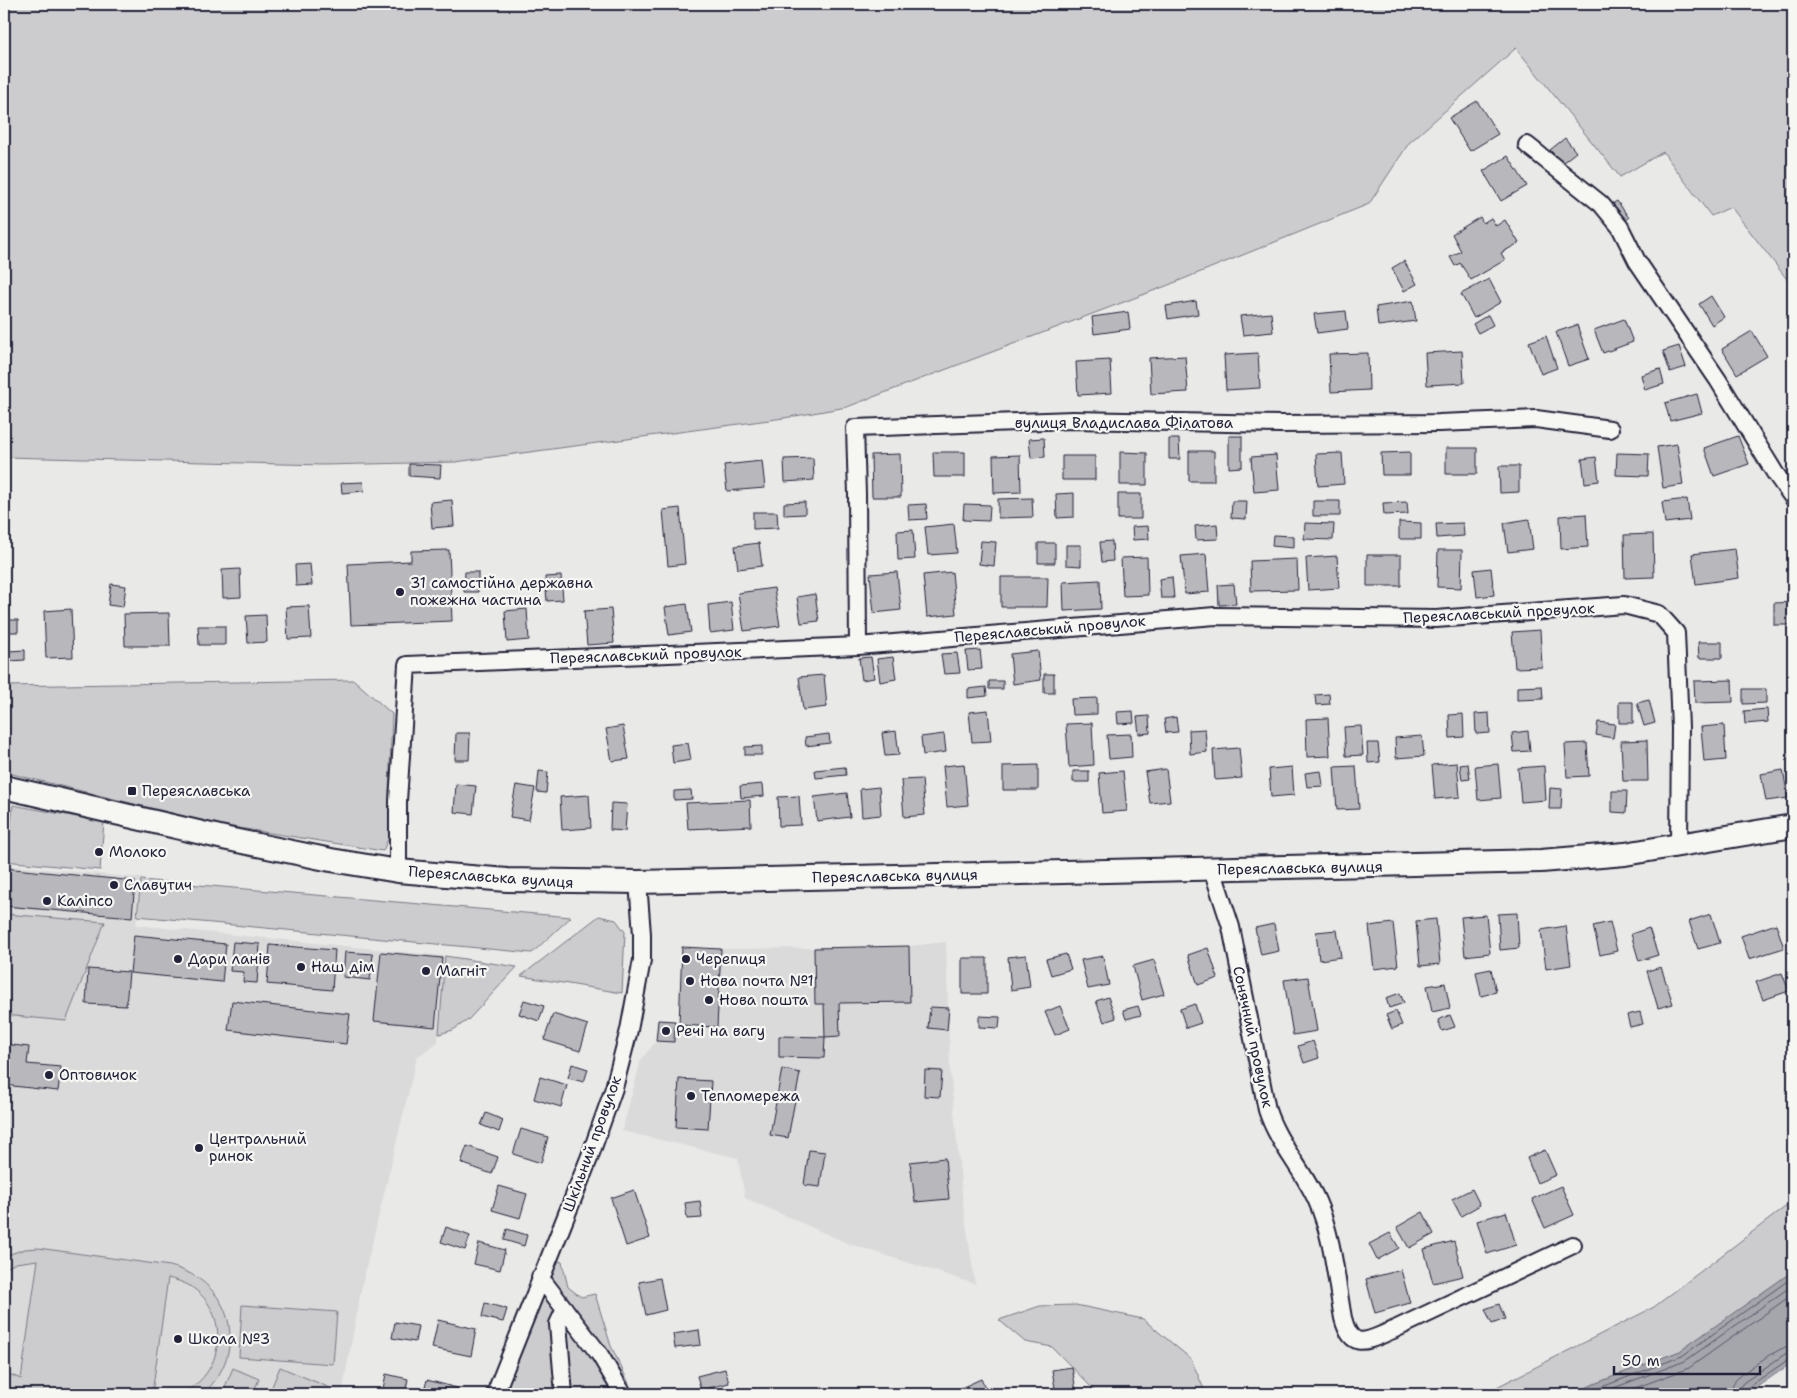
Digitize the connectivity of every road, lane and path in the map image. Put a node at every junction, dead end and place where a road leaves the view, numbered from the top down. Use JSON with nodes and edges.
{"nodes":[{"id":1,"x":1527,"y":145,"type":"dead end"},
{"id":2,"x":1610,"y":429,"type":"dead end"},
{"id":3,"x":1793,"y":498,"type":"edge"},
{"id":4,"x":858,"y":646,"type":"junction"},
{"id":5,"x":4,"y":787,"type":"edge"},
{"id":6,"x":1793,"y":826,"type":"edge"},
{"id":7,"x":1679,"y":846,"type":"junction"},
{"id":8,"x":1212,"y":869,"type":"junction"},
{"id":9,"x":398,"y":871,"type":"junction"},
{"id":10,"x":638,"y":882,"type":"junction"},
{"id":11,"x":1573,"y":1245,"type":"dead end"},
{"id":12,"x":540,"y":1278,"type":"junction"},
{"id":13,"x":565,"y":1309,"type":"junction"},
{"id":14,"x":495,"y":1394,"type":"edge"},
{"id":15,"x":564,"y":1394,"type":"edge"},
{"id":16,"x":623,"y":1394,"type":"edge"}],
"edges":[{"from":1,"to":3,"type":"street"},
{"from":2,"to":4,"type":"street","name":"вулиця Владислава Філатова"},
{"from":4,"to":7,"type":"street","name":"Переяславський провулок"},
{"from":4,"to":9,"type":"street","name":"Переяславський провулок"},
{"from":5,"to":9,"type":"main road","name":"Переяславська вулиця"},
{"from":6,"to":7,"type":"main road","name":"Переяславська вулиця"},
{"from":7,"to":8,"type":"main road","name":"Переяславська вулиця"},
{"from":8,"to":10,"type":"main road","name":"Переяславська вулиця"},
{"from":8,"to":11,"type":"street","name":"Сонячний провулок"},
{"from":9,"to":10,"type":"main road","name":"Переяславська вулиця"},
{"from":10,"to":12,"type":"street","name":"Шкільний провулок"},
{"from":12,"to":13,"type":"street"},
{"from":12,"to":14,"type":"street","name":"Шкільний провулок"},
{"from":13,"to":15,"type":"street"},
{"from":13,"to":16,"type":"street"}]}
